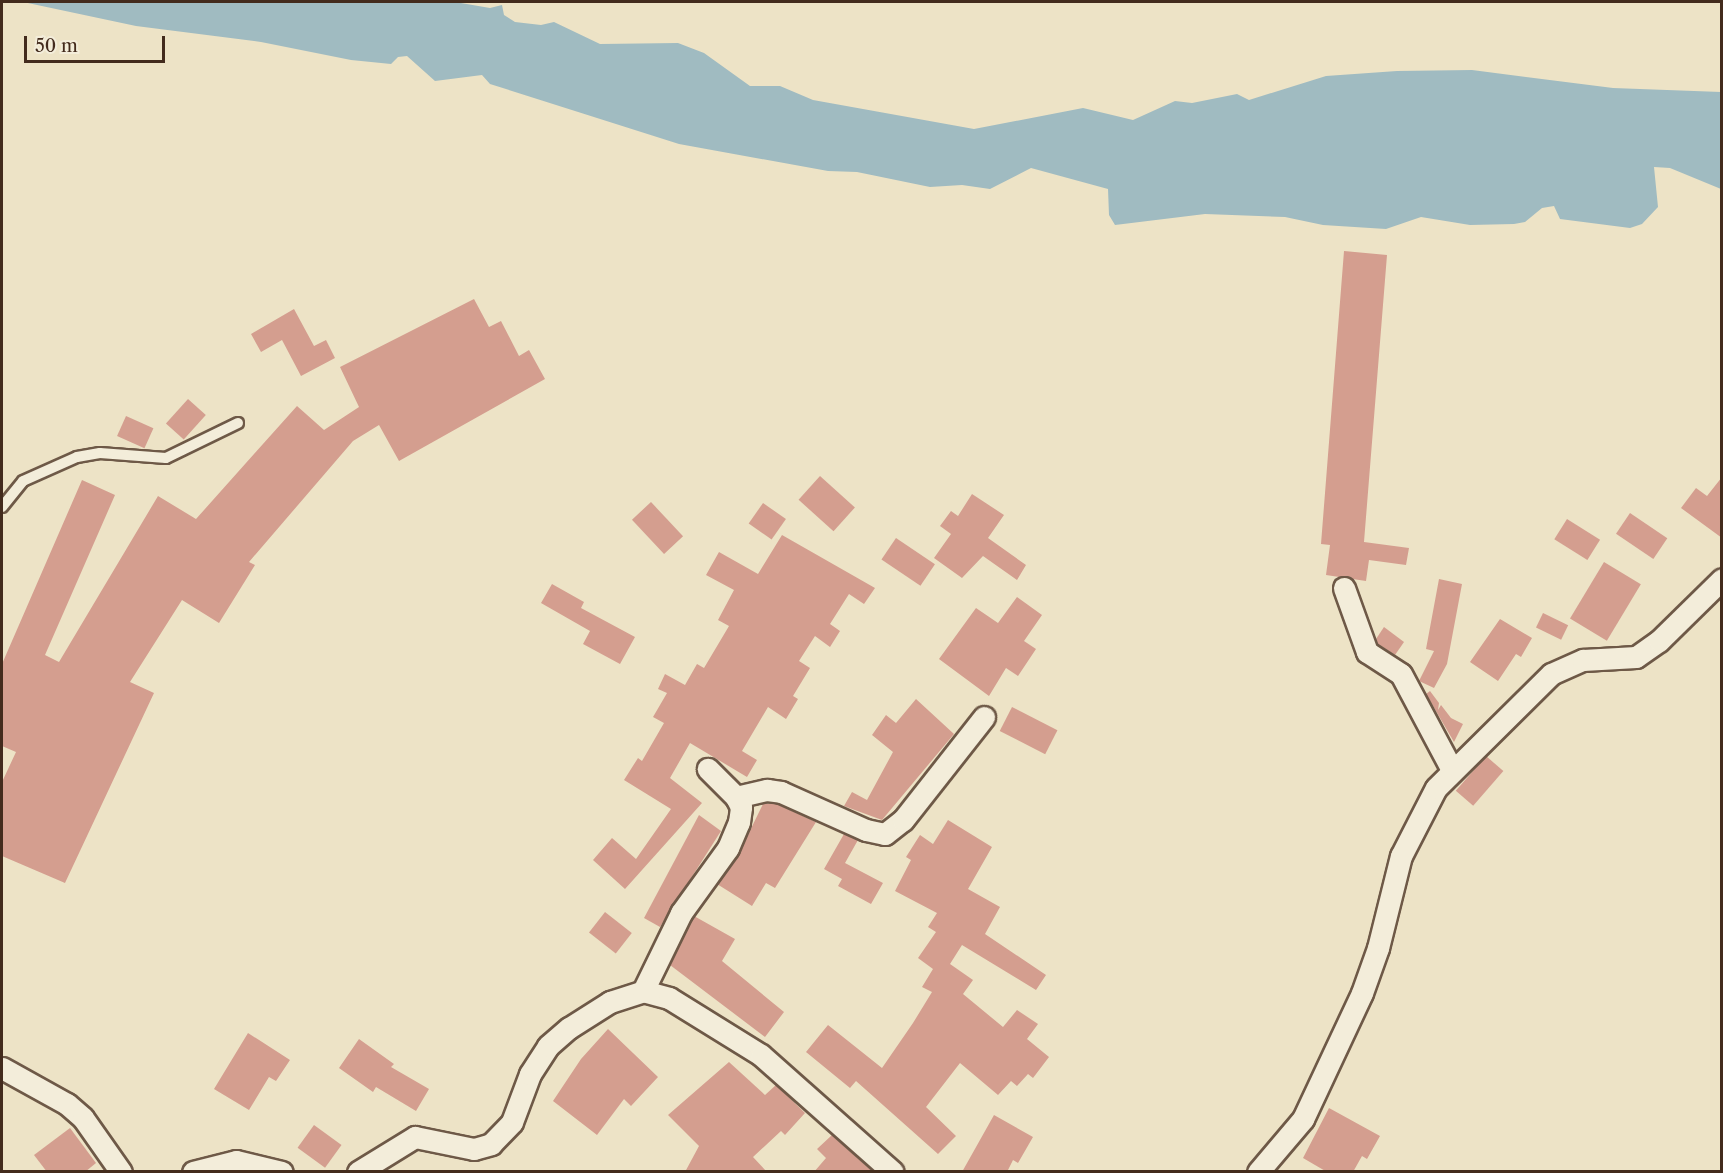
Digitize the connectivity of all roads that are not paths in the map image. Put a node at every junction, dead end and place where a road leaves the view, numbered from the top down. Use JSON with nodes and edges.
{"nodes":[{"id":1,"x":238,"y":423,"type":"dead end"},
{"id":2,"x":2,"y":507,"type":"edge"},
{"id":3,"x":1722,"y":579,"type":"edge"},
{"id":4,"x":1344,"y":588,"type":"dead end"},
{"id":5,"x":984,"y":717,"type":"dead end"},
{"id":6,"x":708,"y":769,"type":"dead end"},
{"id":7,"x":1452,"y":770,"type":"junction"},
{"id":8,"x":736,"y":797,"type":"junction"},
{"id":9,"x":644,"y":992,"type":"junction"},
{"id":10,"x":2,"y":1068,"type":"edge"},
{"id":11,"x":120,"y":1172,"type":"edge"},
{"id":12,"x":193,"y":1172,"type":"edge"},
{"id":13,"x":282,"y":1172,"type":"edge"},
{"id":14,"x":358,"y":1172,"type":"edge"},
{"id":15,"x":893,"y":1172,"type":"edge"},
{"id":16,"x":1258,"y":1172,"type":"edge"}],
"edges":[{"from":1,"to":2,"type":"lane"},
{"from":3,"to":7,"type":"street"},
{"from":4,"to":7,"type":"street"},
{"from":5,"to":8,"type":"street"},
{"from":6,"to":8,"type":"street"},
{"from":7,"to":16,"type":"street"},
{"from":8,"to":9,"type":"street"},
{"from":9,"to":14,"type":"street"},
{"from":9,"to":15,"type":"street"},
{"from":10,"to":11,"type":"street"},
{"from":12,"to":13,"type":"street"}]}
